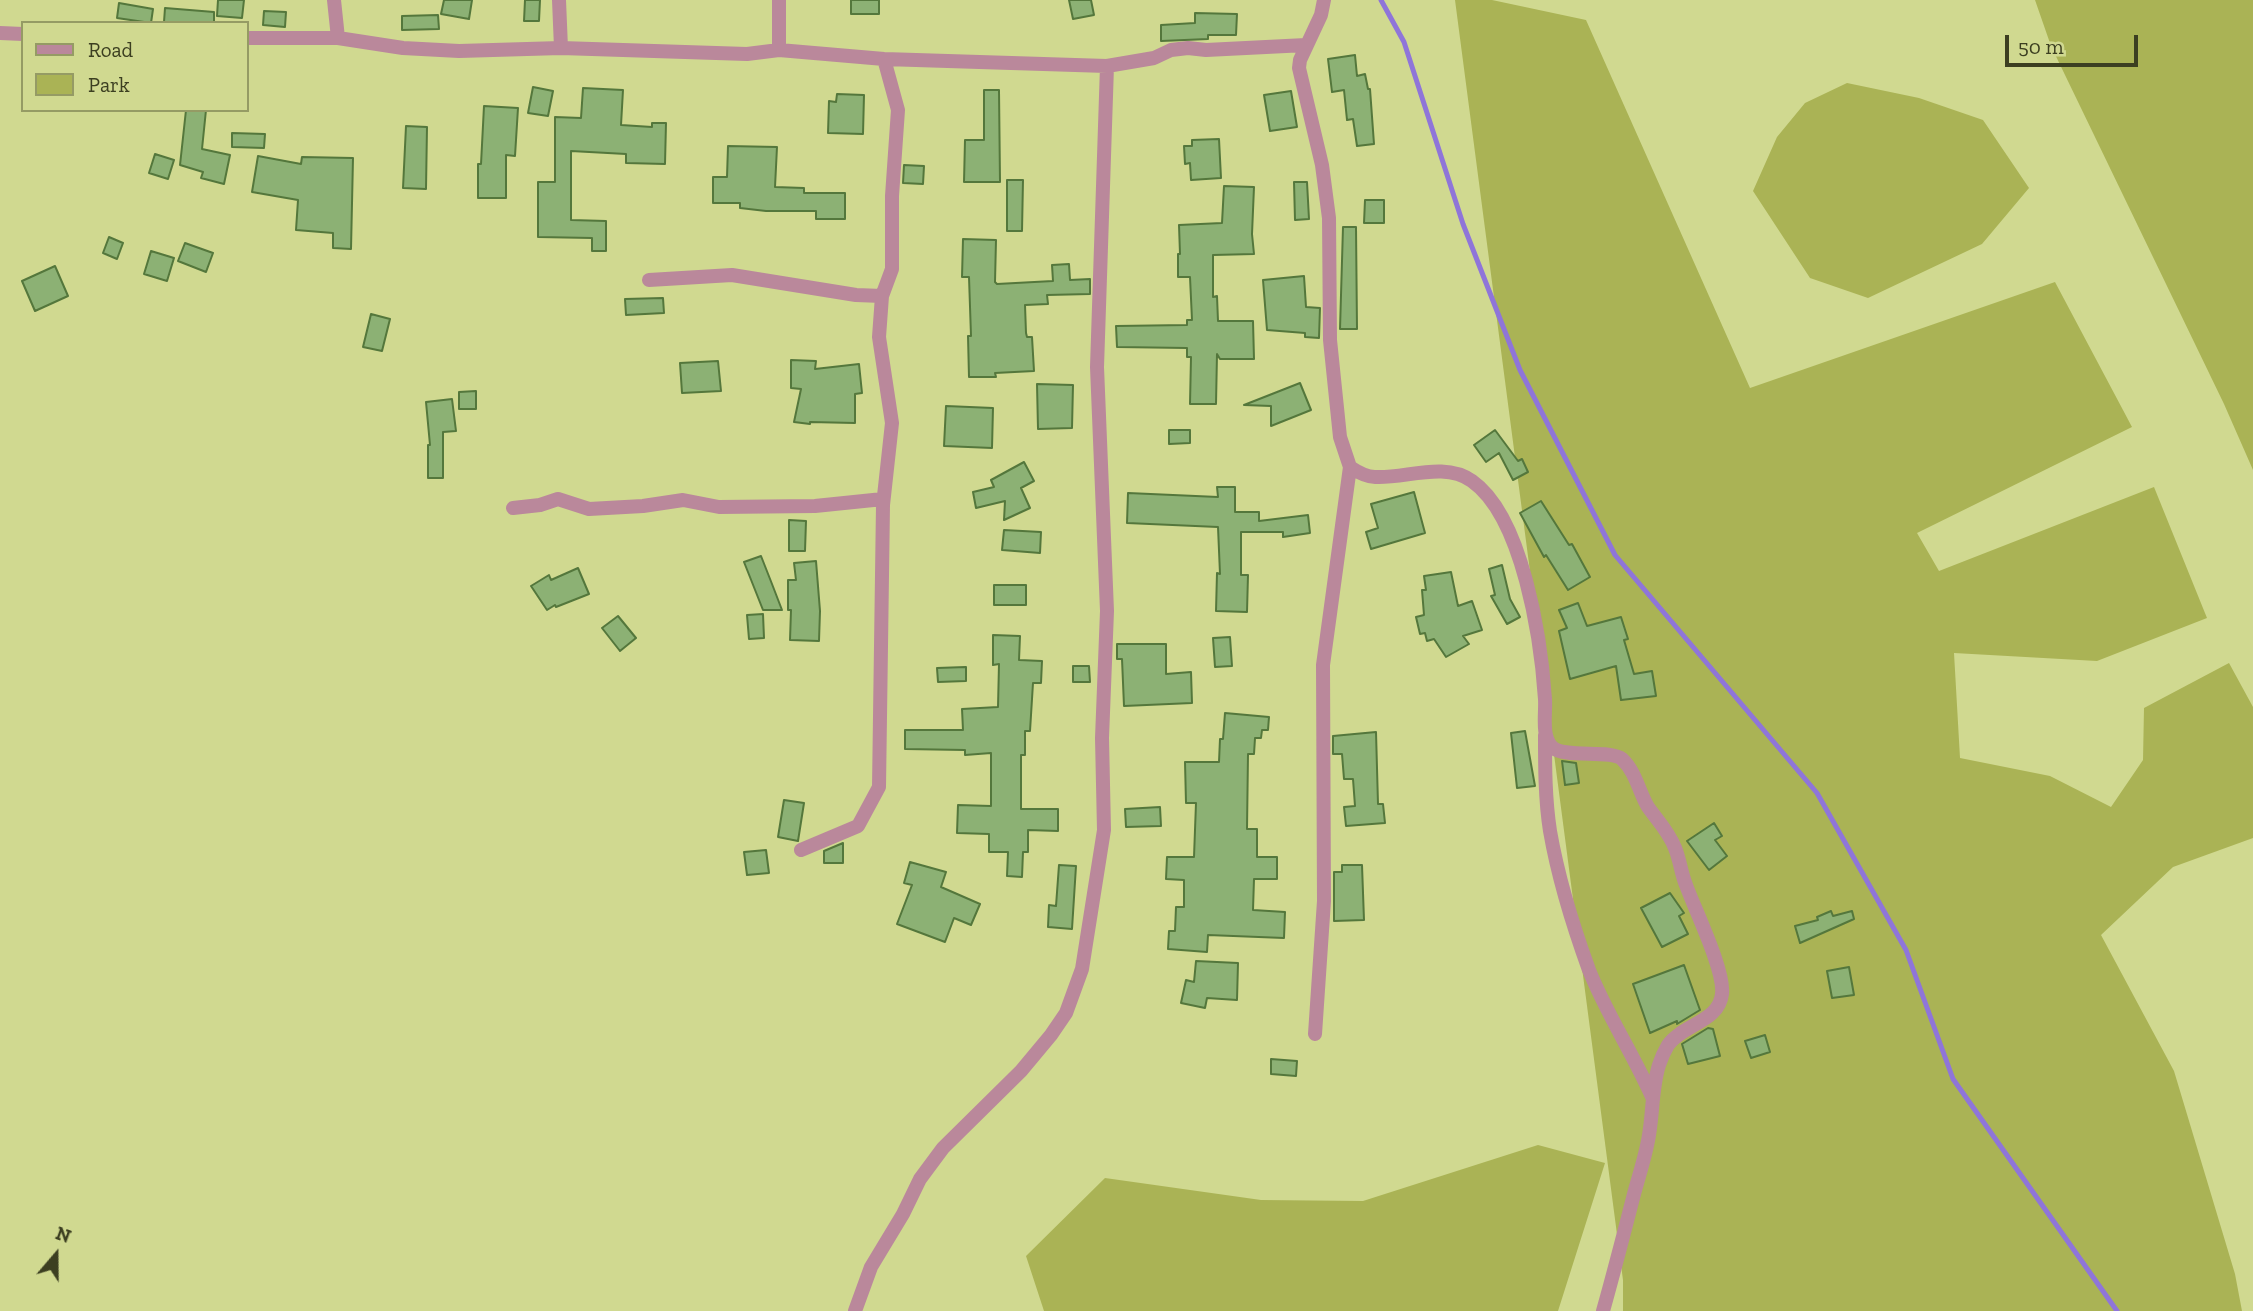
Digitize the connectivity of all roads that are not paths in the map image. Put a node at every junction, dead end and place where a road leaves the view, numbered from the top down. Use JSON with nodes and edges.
{"nodes":[{"id":1,"x":334,"y":0,"type":"edge"},
{"id":2,"x":559,"y":0,"type":"edge"},
{"id":3,"x":779,"y":0,"type":"edge"},
{"id":4,"x":1324,"y":0,"type":"edge"},
{"id":5,"x":0,"y":33,"type":"edge"},
{"id":6,"x":21,"y":34,"type":"edge"},
{"id":7,"x":248,"y":38,"type":"edge"},
{"id":8,"x":338,"y":38,"type":"junction"},
{"id":9,"x":1306,"y":45,"type":"junction"},
{"id":10,"x":561,"y":48,"type":"junction"},
{"id":11,"x":779,"y":50,"type":"junction"},
{"id":12,"x":884,"y":59,"type":"junction"},
{"id":13,"x":1107,"y":66,"type":"junction"},
{"id":14,"x":649,"y":280,"type":"dead end"},
{"id":15,"x":882,"y":296,"type":"junction"},
{"id":16,"x":1349,"y":467,"type":"junction"},
{"id":17,"x":883,"y":499,"type":"junction"},
{"id":18,"x":513,"y":508,"type":"dead end"},
{"id":19,"x":1545,"y":731,"type":"junction"},
{"id":20,"x":801,"y":850,"type":"dead end"},
{"id":21,"x":1315,"y":1034,"type":"dead end"},
{"id":22,"x":1654,"y":1101,"type":"junction"},
{"id":23,"x":855,"y":1311,"type":"edge"},
{"id":24,"x":1604,"y":1311,"type":"edge"}],
"edges":[{"from":1,"to":8,"type":"street"},
{"from":2,"to":10,"type":"street"},
{"from":3,"to":11,"type":"street"},
{"from":4,"to":9,"type":"street"},
{"from":5,"to":6,"type":"street"},
{"from":7,"to":8,"type":"street"},
{"from":8,"to":10,"type":"street"},
{"from":9,"to":13,"type":"street"},
{"from":9,"to":16,"type":"street"},
{"from":10,"to":11,"type":"street"},
{"from":11,"to":12,"type":"street"},
{"from":12,"to":13,"type":"street"},
{"from":12,"to":15,"type":"street"},
{"from":13,"to":23,"type":"street"},
{"from":14,"to":15,"type":"street"},
{"from":15,"to":17,"type":"street"},
{"from":16,"to":19,"type":"street"},
{"from":16,"to":21,"type":"street"},
{"from":17,"to":18,"type":"street"},
{"from":17,"to":20,"type":"street"},
{"from":19,"to":22,"type":"street"},
{"from":19,"to":22,"type":"street"},
{"from":22,"to":24,"type":"street"}]}
